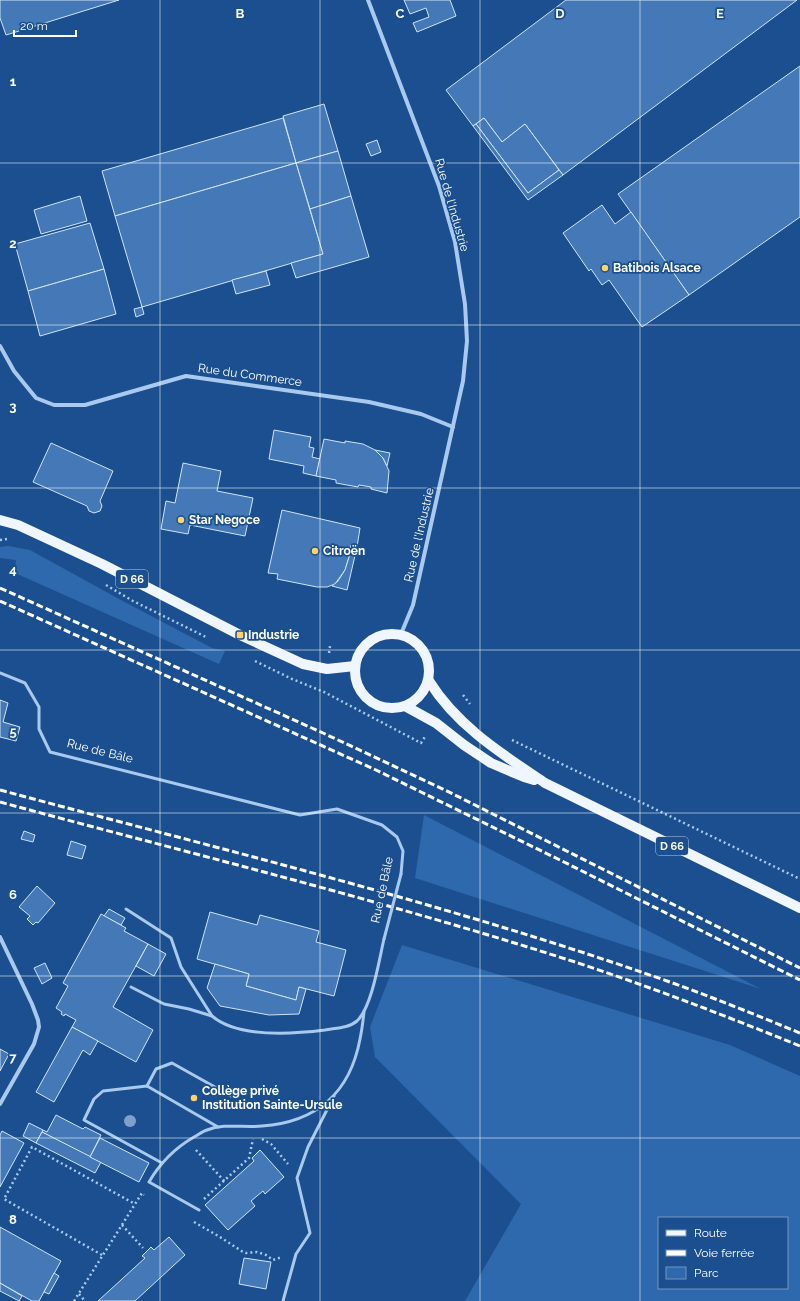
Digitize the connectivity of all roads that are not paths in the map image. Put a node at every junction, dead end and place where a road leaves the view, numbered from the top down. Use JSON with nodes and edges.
{"nodes":[{"id":1,"x":368,"y":0,"type":"edge"},
{"id":2,"x":0,"y":346,"type":"edge"},
{"id":3,"x":453,"y":428,"type":"junction"},
{"id":4,"x":0,"y":520,"type":"edge"},
{"id":5,"x":401,"y":634,"type":"junction"},
{"id":6,"x":355,"y":666,"type":"junction"},
{"id":7,"x":0,"y":673,"type":"edge"},
{"id":8,"x":429,"y":681,"type":"junction"},
{"id":9,"x":405,"y":706,"type":"junction"},
{"id":10,"x":545,"y":783,"type":"junction"},
{"id":11,"x":800,"y":908,"type":"edge"},
{"id":12,"x":126,"y":909,"type":"dead end"},
{"id":13,"x":0,"y":937,"type":"edge"},
{"id":14,"x":131,"y":987,"type":"dead end"},
{"id":15,"x":364,"y":1010,"type":"junction"},
{"id":16,"x":212,"y":1016,"type":"junction"},
{"id":17,"x":147,"y":1086,"type":"junction"},
{"id":18,"x":336,"y":1093,"type":"junction"},
{"id":19,"x":231,"y":1096,"type":"dead end"},
{"id":20,"x":0,"y":1104,"type":"edge"},
{"id":21,"x":218,"y":1127,"type":"junction"},
{"id":22,"x":162,"y":1163,"type":"junction"},
{"id":23,"x":199,"y":1210,"type":"dead end"},
{"id":24,"x":283,"y":1301,"type":"edge"}],
"edges":[{"from":1,"to":3,"type":"street","name":"Rue de l'Industrie"},
{"from":2,"to":3,"type":"street","name":"Rue du Commerce"},
{"from":3,"to":5,"type":"street","name":"Rue de l'Industrie"},
{"from":4,"to":6,"type":"main road","number":"D 66"},
{"from":5,"to":6,"type":"main road"},
{"from":5,"to":8,"type":"main road"},
{"from":6,"to":9,"type":"main road"},
{"from":7,"to":15,"type":"lane","name":"Rue de Bâle","bridge":true},
{"from":8,"to":9,"type":"main road"},
{"from":8,"to":10,"type":"main road","number":"D 66"},
{"from":9,"to":10,"type":"main road","number":"D 66"},
{"from":10,"to":11,"type":"main road","number":"D 66"},
{"from":12,"to":16,"type":"lane","name":"Rue de Bâle"},
{"from":13,"to":20,"type":"street"},
{"from":14,"to":16,"type":"lane"},
{"from":15,"to":16,"type":"lane","name":"Rue de Bâle"},
{"from":15,"to":18,"type":"lane"},
{"from":17,"to":19,"type":"lane"},
{"from":17,"to":21,"type":"lane"},
{"from":17,"to":22,"type":"lane"},
{"from":18,"to":21,"type":"lane"},
{"from":18,"to":24,"type":"lane"},
{"from":21,"to":22,"type":"lane"},
{"from":22,"to":23,"type":"lane"}]}
